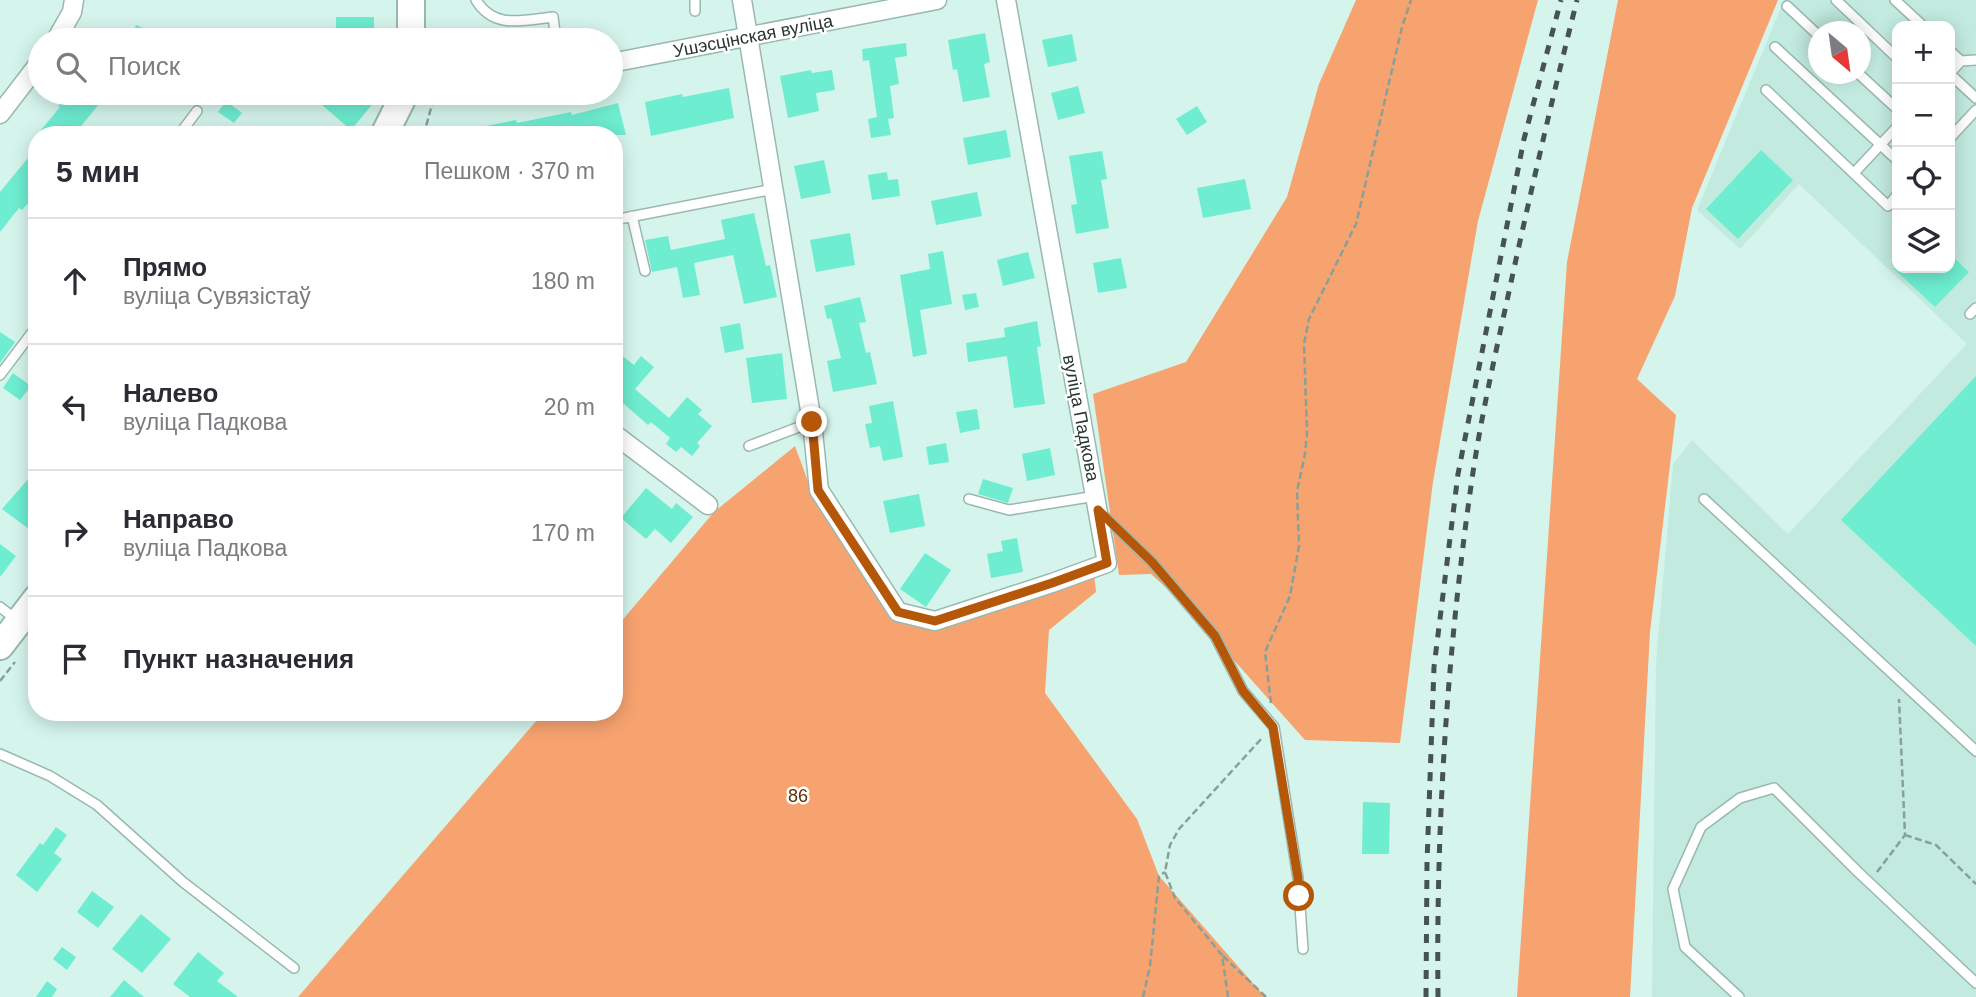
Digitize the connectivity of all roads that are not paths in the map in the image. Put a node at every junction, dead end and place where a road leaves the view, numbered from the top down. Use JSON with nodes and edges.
{"nodes":[{"id":1,"x":74,"y":0,"type":"edge"},
{"id":2,"x":411,"y":0,"type":"edge"},
{"id":3,"x":475,"y":0,"type":"edge"},
{"id":4,"x":695,"y":0,"type":"edge"},
{"id":5,"x":743,"y":0,"type":"edge"},
{"id":6,"x":937,"y":0,"type":"edge"},
{"id":7,"x":1006,"y":0,"type":"edge"},
{"id":8,"x":1836,"y":0,"type":"edge"},
{"id":9,"x":1895,"y":0,"type":"edge"},
{"id":10,"x":1787,"y":6,"type":"dead end"},
{"id":11,"x":695,"y":10,"type":"dead end"},
{"id":12,"x":1918,"y":21,"type":"edge"},
{"id":13,"x":1808,"y":26,"type":"edge"},
{"id":14,"x":63,"y":28,"type":"edge"},
{"id":15,"x":411,"y":28,"type":"edge"},
{"id":16,"x":554,"y":28,"type":"edge"},
{"id":17,"x":747,"y":37,"type":"junction"},
{"id":18,"x":1775,"y":47,"type":"dead end"},
{"id":19,"x":1892,"y":53,"type":"edge"},
{"id":20,"x":1955,"y":56,"type":"edge"},
{"id":21,"x":1976,"y":60,"type":"edge"},
{"id":22,"x":623,"y":61,"type":"edge"},
{"id":23,"x":1961,"y":61,"type":"junction"},
{"id":24,"x":1955,"y":68,"type":"edge"},
{"id":25,"x":28,"y":78,"type":"edge"},
{"id":26,"x":1955,"y":79,"type":"edge"},
{"id":27,"x":1870,"y":84,"type":"edge"},
{"id":28,"x":1766,"y":90,"type":"dead end"},
{"id":29,"x":1976,"y":98,"type":"edge"},
{"id":30,"x":1892,"y":104,"type":"edge"},
{"id":31,"x":399,"y":105,"type":"edge"},
{"id":32,"x":1976,"y":110,"type":"edge"},
{"id":33,"x":197,"y":111,"type":"dead end"},
{"id":34,"x":0,"y":114,"type":"edge"},
{"id":35,"x":186,"y":126,"type":"edge"},
{"id":36,"x":388,"y":126,"type":"edge"},
{"id":37,"x":1892,"y":133,"type":"edge"},
{"id":38,"x":1955,"y":133,"type":"edge"},
{"id":39,"x":1881,"y":145,"type":"junction"},
{"id":40,"x":1892,"y":155,"type":"edge"},
{"id":41,"x":1854,"y":173,"type":"junction"},
{"id":42,"x":774,"y":189,"type":"junction"},
{"id":43,"x":1892,"y":201,"type":"edge"},
{"id":44,"x":632,"y":216,"type":"junction"},
{"id":45,"x":623,"y":218,"type":"edge"},
{"id":46,"x":645,"y":271,"type":"dead end"},
{"id":47,"x":28,"y":338,"type":"edge"},
{"id":48,"x":0,"y":375,"type":"edge"},
{"id":49,"x":812,"y":422,"type":"junction"},
{"id":50,"x":623,"y":441,"type":"edge"},
{"id":51,"x":749,"y":446,"type":"dead end"},
{"id":52,"x":969,"y":499,"type":"dead end"},
{"id":53,"x":1704,"y":499,"type":"dead end"},
{"id":54,"x":1097,"y":503,"type":"junction"},
{"id":55,"x":708,"y":505,"type":"dead end"},
{"id":56,"x":28,"y":603,"type":"edge"},
{"id":57,"x":9,"y":614,"type":"edge"},
{"id":58,"x":0,"y":646,"type":"edge"},
{"id":59,"x":1976,"y":751,"type":"edge"},
{"id":60,"x":0,"y":754,"type":"edge"},
{"id":61,"x":1303,"y":949,"type":"dead end"},
{"id":62,"x":294,"y":968,"type":"dead end"},
{"id":63,"x":1976,"y":983,"type":"edge"},
{"id":64,"x":1739,"y":997,"type":"edge"}],
"edges":[{"from":1,"to":14,"type":"street"},
{"from":2,"to":15,"type":"street"},
{"from":3,"to":16,"type":"lane"},
{"from":4,"to":11,"type":"lane"},
{"from":5,"to":17,"type":"street","name":"вуліца Падкова"},
{"from":6,"to":17,"type":"street","name":"Ушэсцінская вуліца"},
{"from":7,"to":54,"type":"street","name":"вуліца Падкова"},
{"from":8,"to":19,"type":"lane"},
{"from":9,"to":12,"type":"lane"},
{"from":10,"to":13,"type":"lane"},
{"from":17,"to":22,"type":"street","name":"Ушэсцінская вуліца"},
{"from":17,"to":42,"type":"street","name":"вуліца Падкова"},
{"from":18,"to":39,"type":"lane"},
{"from":20,"to":23,"type":"lane"},
{"from":21,"to":23,"type":"lane"},
{"from":23,"to":24,"type":"lane"},
{"from":25,"to":34,"type":"street"},
{"from":26,"to":29,"type":"lane"},
{"from":27,"to":30,"type":"lane"},
{"from":28,"to":41,"type":"lane"},
{"from":31,"to":36,"type":"street"},
{"from":32,"to":38,"type":"lane"},
{"from":33,"to":35,"type":"lane"},
{"from":37,"to":39,"type":"lane"},
{"from":39,"to":40,"type":"lane"},
{"from":39,"to":41,"type":"lane"},
{"from":41,"to":43,"type":"lane"},
{"from":42,"to":44,"type":"lane"},
{"from":42,"to":49,"type":"street","name":"вуліца Падкова"},
{"from":44,"to":45,"type":"lane"},
{"from":44,"to":46,"type":"lane"},
{"from":47,"to":48,"type":"lane"},
{"from":49,"to":51,"type":"lane"},
{"from":49,"to":54,"type":"street","name":"вуліца Падкова"},
{"from":50,"to":55,"type":"street"},
{"from":52,"to":54,"type":"lane"},
{"from":53,"to":59,"type":"lane"},
{"from":54,"to":61,"type":"lane"},
{"from":56,"to":57,"type":"street"},
{"from":57,"to":58,"type":"street"},
{"from":60,"to":62,"type":"lane"},
{"from":63,"to":64,"type":"lane"}]}
